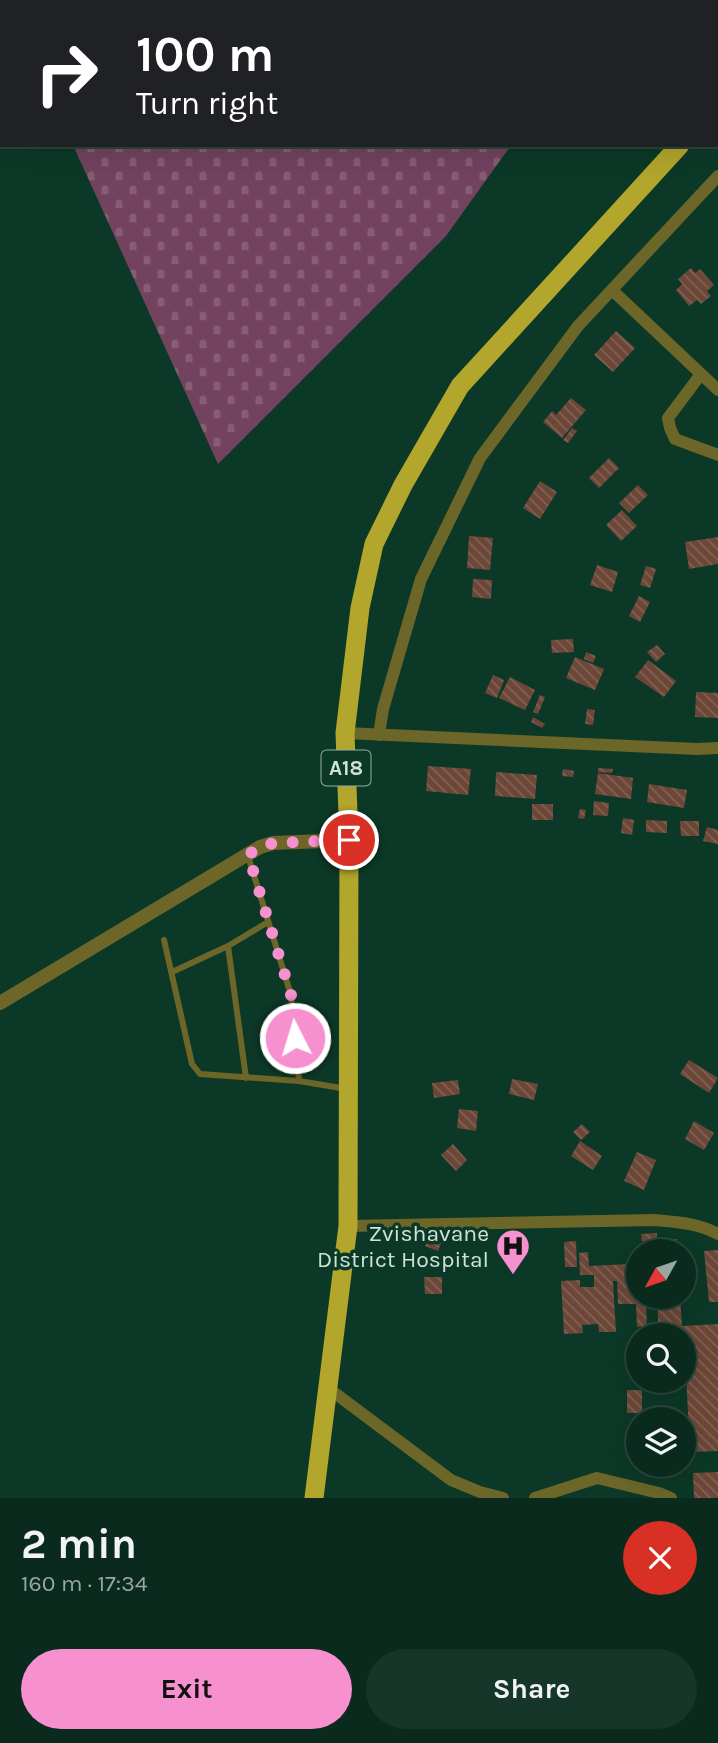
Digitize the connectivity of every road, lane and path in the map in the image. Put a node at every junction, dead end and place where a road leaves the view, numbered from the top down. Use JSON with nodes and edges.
{"nodes":[{"id":1,"x":674,"y":147,"type":"edge"},
{"id":2,"x":718,"y":176,"type":"edge"},
{"id":3,"x":612,"y":290,"type":"junction"},
{"id":4,"x":701,"y":374,"type":"junction"},
{"id":5,"x":718,"y":390,"type":"edge"},
{"id":6,"x":718,"y":455,"type":"edge"},
{"id":7,"x":345,"y":733,"type":"junction"},
{"id":8,"x":379,"y":735,"type":"junction"},
{"id":9,"x":718,"y":748,"type":"edge"},
{"id":10,"x":349,"y":840,"type":"junction"},
{"id":11,"x":248,"y":854,"type":"junction"},
{"id":12,"x":268,"y":922,"type":"junction"},
{"id":13,"x":164,"y":940,"type":"dead end"},
{"id":14,"x":228,"y":946,"type":"junction"},
{"id":15,"x":172,"y":972,"type":"junction"},
{"id":16,"x":0,"y":1003,"type":"edge"},
{"id":17,"x":246,"y":1078,"type":"junction"},
{"id":18,"x":299,"y":1082,"type":"junction"},
{"id":19,"x":349,"y":1089,"type":"junction"},
{"id":20,"x":348,"y":1226,"type":"junction"},
{"id":21,"x":718,"y":1234,"type":"edge"},
{"id":22,"x":328,"y":1388,"type":"junction"},
{"id":23,"x":314,"y":1498,"type":"edge"},
{"id":24,"x":503,"y":1498,"type":"edge"},
{"id":25,"x":535,"y":1498,"type":"edge"},
{"id":26,"x":670,"y":1498,"type":"edge"}],
"edges":[{"from":1,"to":7,"type":"highway","number":"A18"},
{"from":2,"to":3,"type":"street"},
{"from":3,"to":4,"type":"street"},
{"from":3,"to":8,"type":"street"},
{"from":4,"to":5,"type":"street"},
{"from":4,"to":6,"type":"street"},
{"from":7,"to":8,"type":"street"},
{"from":7,"to":10,"type":"highway","number":"A18"},
{"from":8,"to":9,"type":"street"},
{"from":10,"to":11,"type":"street"},
{"from":10,"to":19,"type":"highway","number":"A18"},
{"from":11,"to":12,"type":"lane"},
{"from":11,"to":16,"type":"street"},
{"from":12,"to":14,"type":"lane"},
{"from":12,"to":18,"type":"lane"},
{"from":13,"to":15,"type":"lane"},
{"from":14,"to":15,"type":"lane"},
{"from":14,"to":17,"type":"lane"},
{"from":15,"to":17,"type":"lane"},
{"from":17,"to":18,"type":"lane"},
{"from":18,"to":19,"type":"lane"},
{"from":19,"to":20,"type":"highway","number":"A18"},
{"from":20,"to":21,"type":"street"},
{"from":20,"to":22,"type":"highway","number":"A18"},
{"from":22,"to":23,"type":"highway","number":"A18"},
{"from":22,"to":24,"type":"street"},
{"from":25,"to":26,"type":"street"}]}
